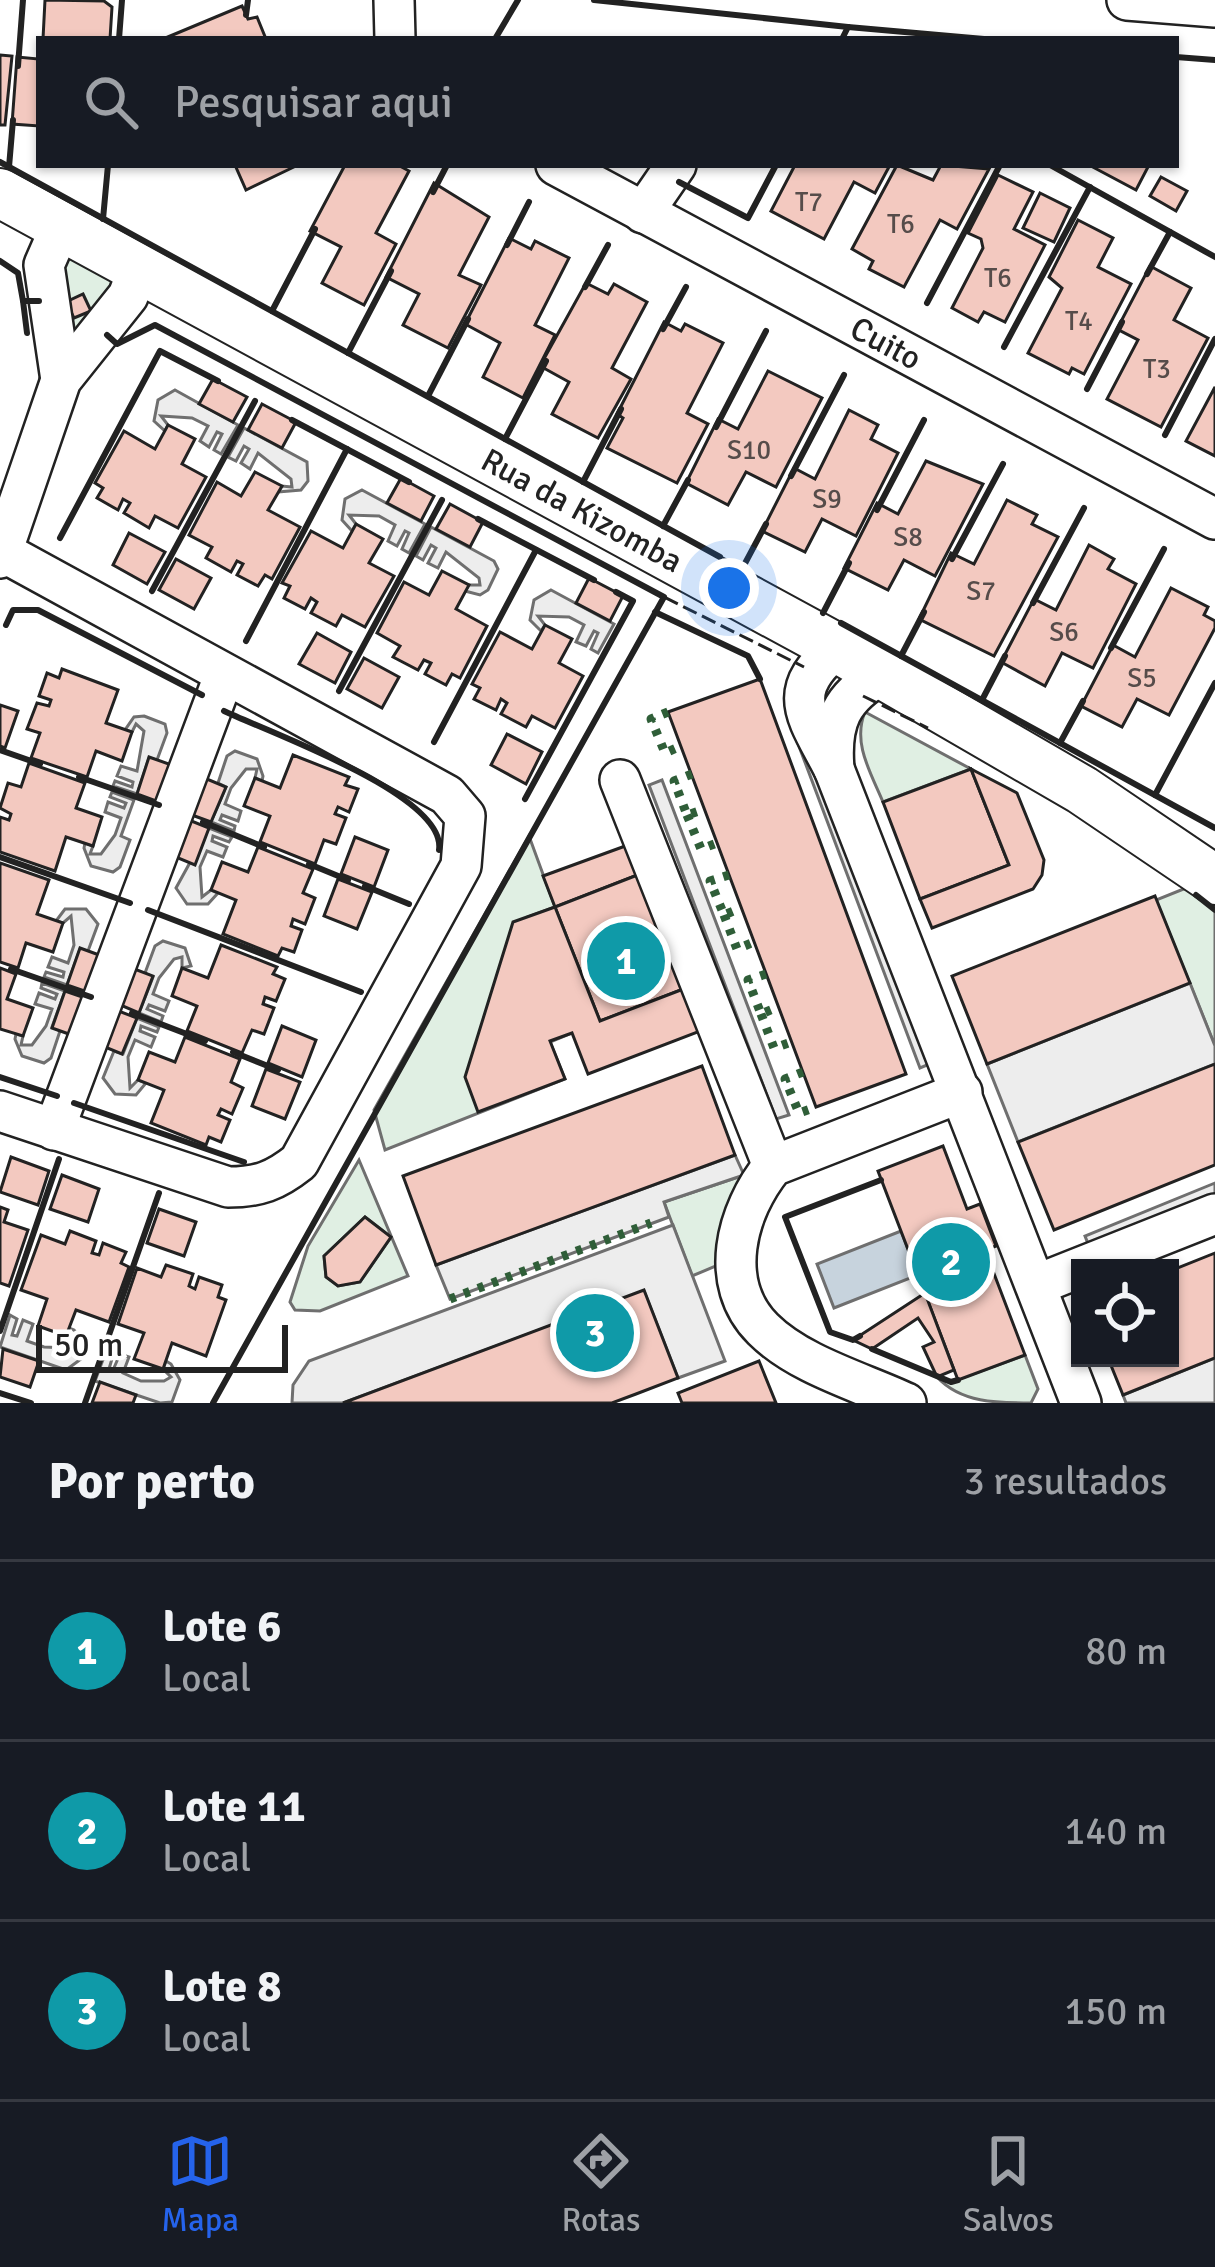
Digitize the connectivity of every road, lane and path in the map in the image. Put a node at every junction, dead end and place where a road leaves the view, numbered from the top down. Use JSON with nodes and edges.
{"nodes":[{"id":1,"x":394,"y":0,"type":"edge"},
{"id":2,"x":1127,"y":0,"type":"edge"},
{"id":3,"x":1215,"y":7,"type":"edge"},
{"id":4,"x":394,"y":36,"type":"edge"},
{"id":5,"x":561,"y":168,"type":"edge"},
{"id":6,"x":674,"y":168,"type":"edge"},
{"id":7,"x":0,"y":193,"type":"edge"},
{"id":8,"x":643,"y":213,"type":"junction"},
{"id":9,"x":61,"y":226,"type":"junction"},
{"id":10,"x":139,"y":268,"type":"junction"},
{"id":11,"x":61,"y":380,"type":"junction"},
{"id":12,"x":1215,"y":519,"type":"edge"},
{"id":13,"x":1,"y":555,"type":"edge"},
{"id":14,"x":837,"y":648,"type":"junction"},
{"id":15,"x":882,"y":674,"type":"junction"},
{"id":16,"x":224,"y":676,"type":"junction"},
{"id":17,"x":834,"y":769,"type":"junction"},
{"id":18,"x":620,"y":780,"type":"dead end"},
{"id":19,"x":1082,"y":790,"type":"junction"},
{"id":20,"x":1215,"y":859,"type":"edge"},
{"id":21,"x":1215,"y":880,"type":"edge"},
{"id":22,"x":962,"y":1092,"type":"junction"},
{"id":23,"x":0,"y":1111,"type":"edge"},
{"id":24,"x":54,"y":1130,"type":"junction"},
{"id":25,"x":773,"y":1166,"type":"junction"},
{"id":26,"x":1215,"y":1214,"type":"edge"},
{"id":27,"x":1036,"y":1285,"type":"junction"},
{"id":28,"x":906,"y":1403,"type":"edge"},
{"id":29,"x":1081,"y":1403,"type":"edge"}],
"edges":[{"from":1,"to":4,"type":"street"},
{"from":2,"to":3,"type":"street"},
{"from":5,"to":8,"type":"street","name":"Cuito"},
{"from":6,"to":8,"type":"street"},
{"from":7,"to":9,"type":"main road","name":"Rua da Kizomba"},
{"from":8,"to":12,"type":"street","name":"Cuito"},
{"from":9,"to":10,"type":"main road","name":"Rua da Kizomba"},
{"from":9,"to":11,"type":"street"},
{"from":10,"to":11,"type":"street"},
{"from":10,"to":14,"type":"main road","name":"Rua da Kizomba"},
{"from":11,"to":13,"type":"street"},
{"from":13,"to":16,"type":"street"},
{"from":14,"to":15,"type":"main road","name":"Rua da Kizomba"},
{"from":14,"to":17,"type":"street"},
{"from":15,"to":17,"type":"street"},
{"from":15,"to":19,"type":"main road","name":"Rua da Kizomba"},
{"from":16,"to":24,"type":"street"},
{"from":16,"to":24,"type":"street"},
{"from":17,"to":22,"type":"street"},
{"from":18,"to":25,"type":"street"},
{"from":19,"to":20,"type":"street"},
{"from":19,"to":21,"type":"main road","name":"Rua da Kizomba"},
{"from":22,"to":25,"type":"street"},
{"from":22,"to":27,"type":"street"},
{"from":23,"to":24,"type":"street"},
{"from":25,"to":28,"type":"street"},
{"from":26,"to":27,"type":"street"},
{"from":27,"to":29,"type":"street"}]}
